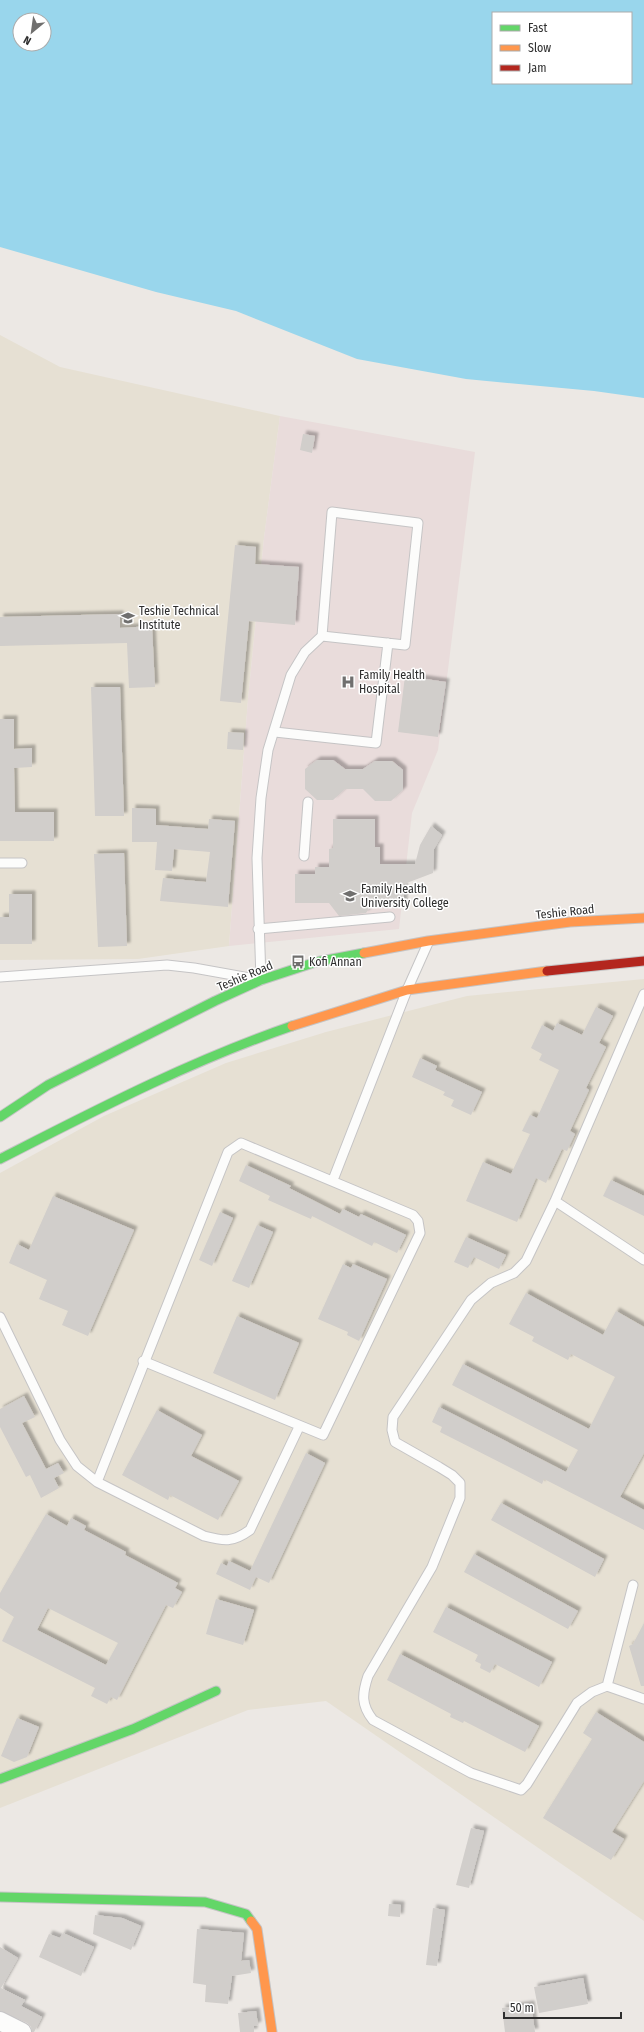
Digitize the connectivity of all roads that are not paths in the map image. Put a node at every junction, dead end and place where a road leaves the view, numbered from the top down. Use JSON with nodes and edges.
{"nodes":[{"id":1,"x":322,"y":636,"type":"junction"},
{"id":2,"x":388,"y":643,"type":"junction"},
{"id":3,"x":275,"y":732,"type":"junction"},
{"id":4,"x":308,"y":802,"type":"dead end"},
{"id":5,"x":304,"y":856,"type":"dead end"},
{"id":6,"x":0,"y":863,"type":"edge"},
{"id":7,"x":22,"y":864,"type":"dead end"},
{"id":8,"x":390,"y":917,"type":"dead end"},
{"id":9,"x":644,"y":918,"type":"edge"},
{"id":10,"x":258,"y":929,"type":"junction"},
{"id":11,"x":428,"y":942,"type":"junction"},
{"id":12,"x":644,"y":961,"type":"edge"},
{"id":13,"x":0,"y":977,"type":"edge"},
{"id":14,"x":261,"y":980,"type":"junction"},
{"id":15,"x":407,"y":990,"type":"junction"},
{"id":16,"x":644,"y":994,"type":"edge"},
{"id":17,"x":0,"y":1117,"type":"edge"},
{"id":18,"x":0,"y":1159,"type":"edge"},
{"id":19,"x":333,"y":1180,"type":"junction"},
{"id":20,"x":555,"y":1201,"type":"junction"},
{"id":21,"x":644,"y":1260,"type":"edge"},
{"id":22,"x":0,"y":1317,"type":"edge"},
{"id":23,"x":143,"y":1361,"type":"junction"},
{"id":24,"x":299,"y":1427,"type":"junction"},
{"id":25,"x":97,"y":1482,"type":"junction"},
{"id":26,"x":633,"y":1585,"type":"dead end"},
{"id":27,"x":607,"y":1686,"type":"junction"},
{"id":28,"x":216,"y":1691,"type":"dead end"},
{"id":29,"x":644,"y":1699,"type":"edge"},
{"id":30,"x":0,"y":1779,"type":"edge"},
{"id":31,"x":0,"y":1897,"type":"edge"},
{"id":32,"x":0,"y":2021,"type":"edge"},
{"id":33,"x":22,"y":2032,"type":"edge"},
{"id":34,"x":272,"y":2032,"type":"edge"}],
"edges":[{"from":1,"to":2,"type":"lane"},
{"from":1,"to":2,"type":"lane"},
{"from":1,"to":3,"type":"lane"},
{"from":2,"to":3,"type":"lane"},
{"from":3,"to":10,"type":"lane"},
{"from":4,"to":5,"type":"lane"},
{"from":6,"to":7,"type":"lane"},
{"from":8,"to":10,"type":"lane"},
{"from":9,"to":11,"type":"main road","name":"Teshie Road"},
{"from":10,"to":14,"type":"lane"},
{"from":11,"to":14,"type":"main road","name":"Teshie Road"},
{"from":11,"to":15,"type":"lane"},
{"from":12,"to":15,"type":"main road"},
{"from":13,"to":14,"type":"lane"},
{"from":14,"to":17,"type":"main road","name":"Teshie Road"},
{"from":15,"to":18,"type":"main road"},
{"from":15,"to":19,"type":"lane"},
{"from":16,"to":20,"type":"lane"},
{"from":19,"to":23,"type":"lane"},
{"from":19,"to":24,"type":"lane"},
{"from":20,"to":21,"type":"lane"},
{"from":20,"to":27,"type":"lane"},
{"from":22,"to":25,"type":"lane"},
{"from":23,"to":24,"type":"lane"},
{"from":23,"to":25,"type":"lane"},
{"from":24,"to":25,"type":"lane"},
{"from":26,"to":27,"type":"lane"},
{"from":27,"to":29,"type":"lane"},
{"from":28,"to":30,"type":"main road"},
{"from":31,"to":34,"type":"main road"},
{"from":32,"to":33,"type":"street"}]}
